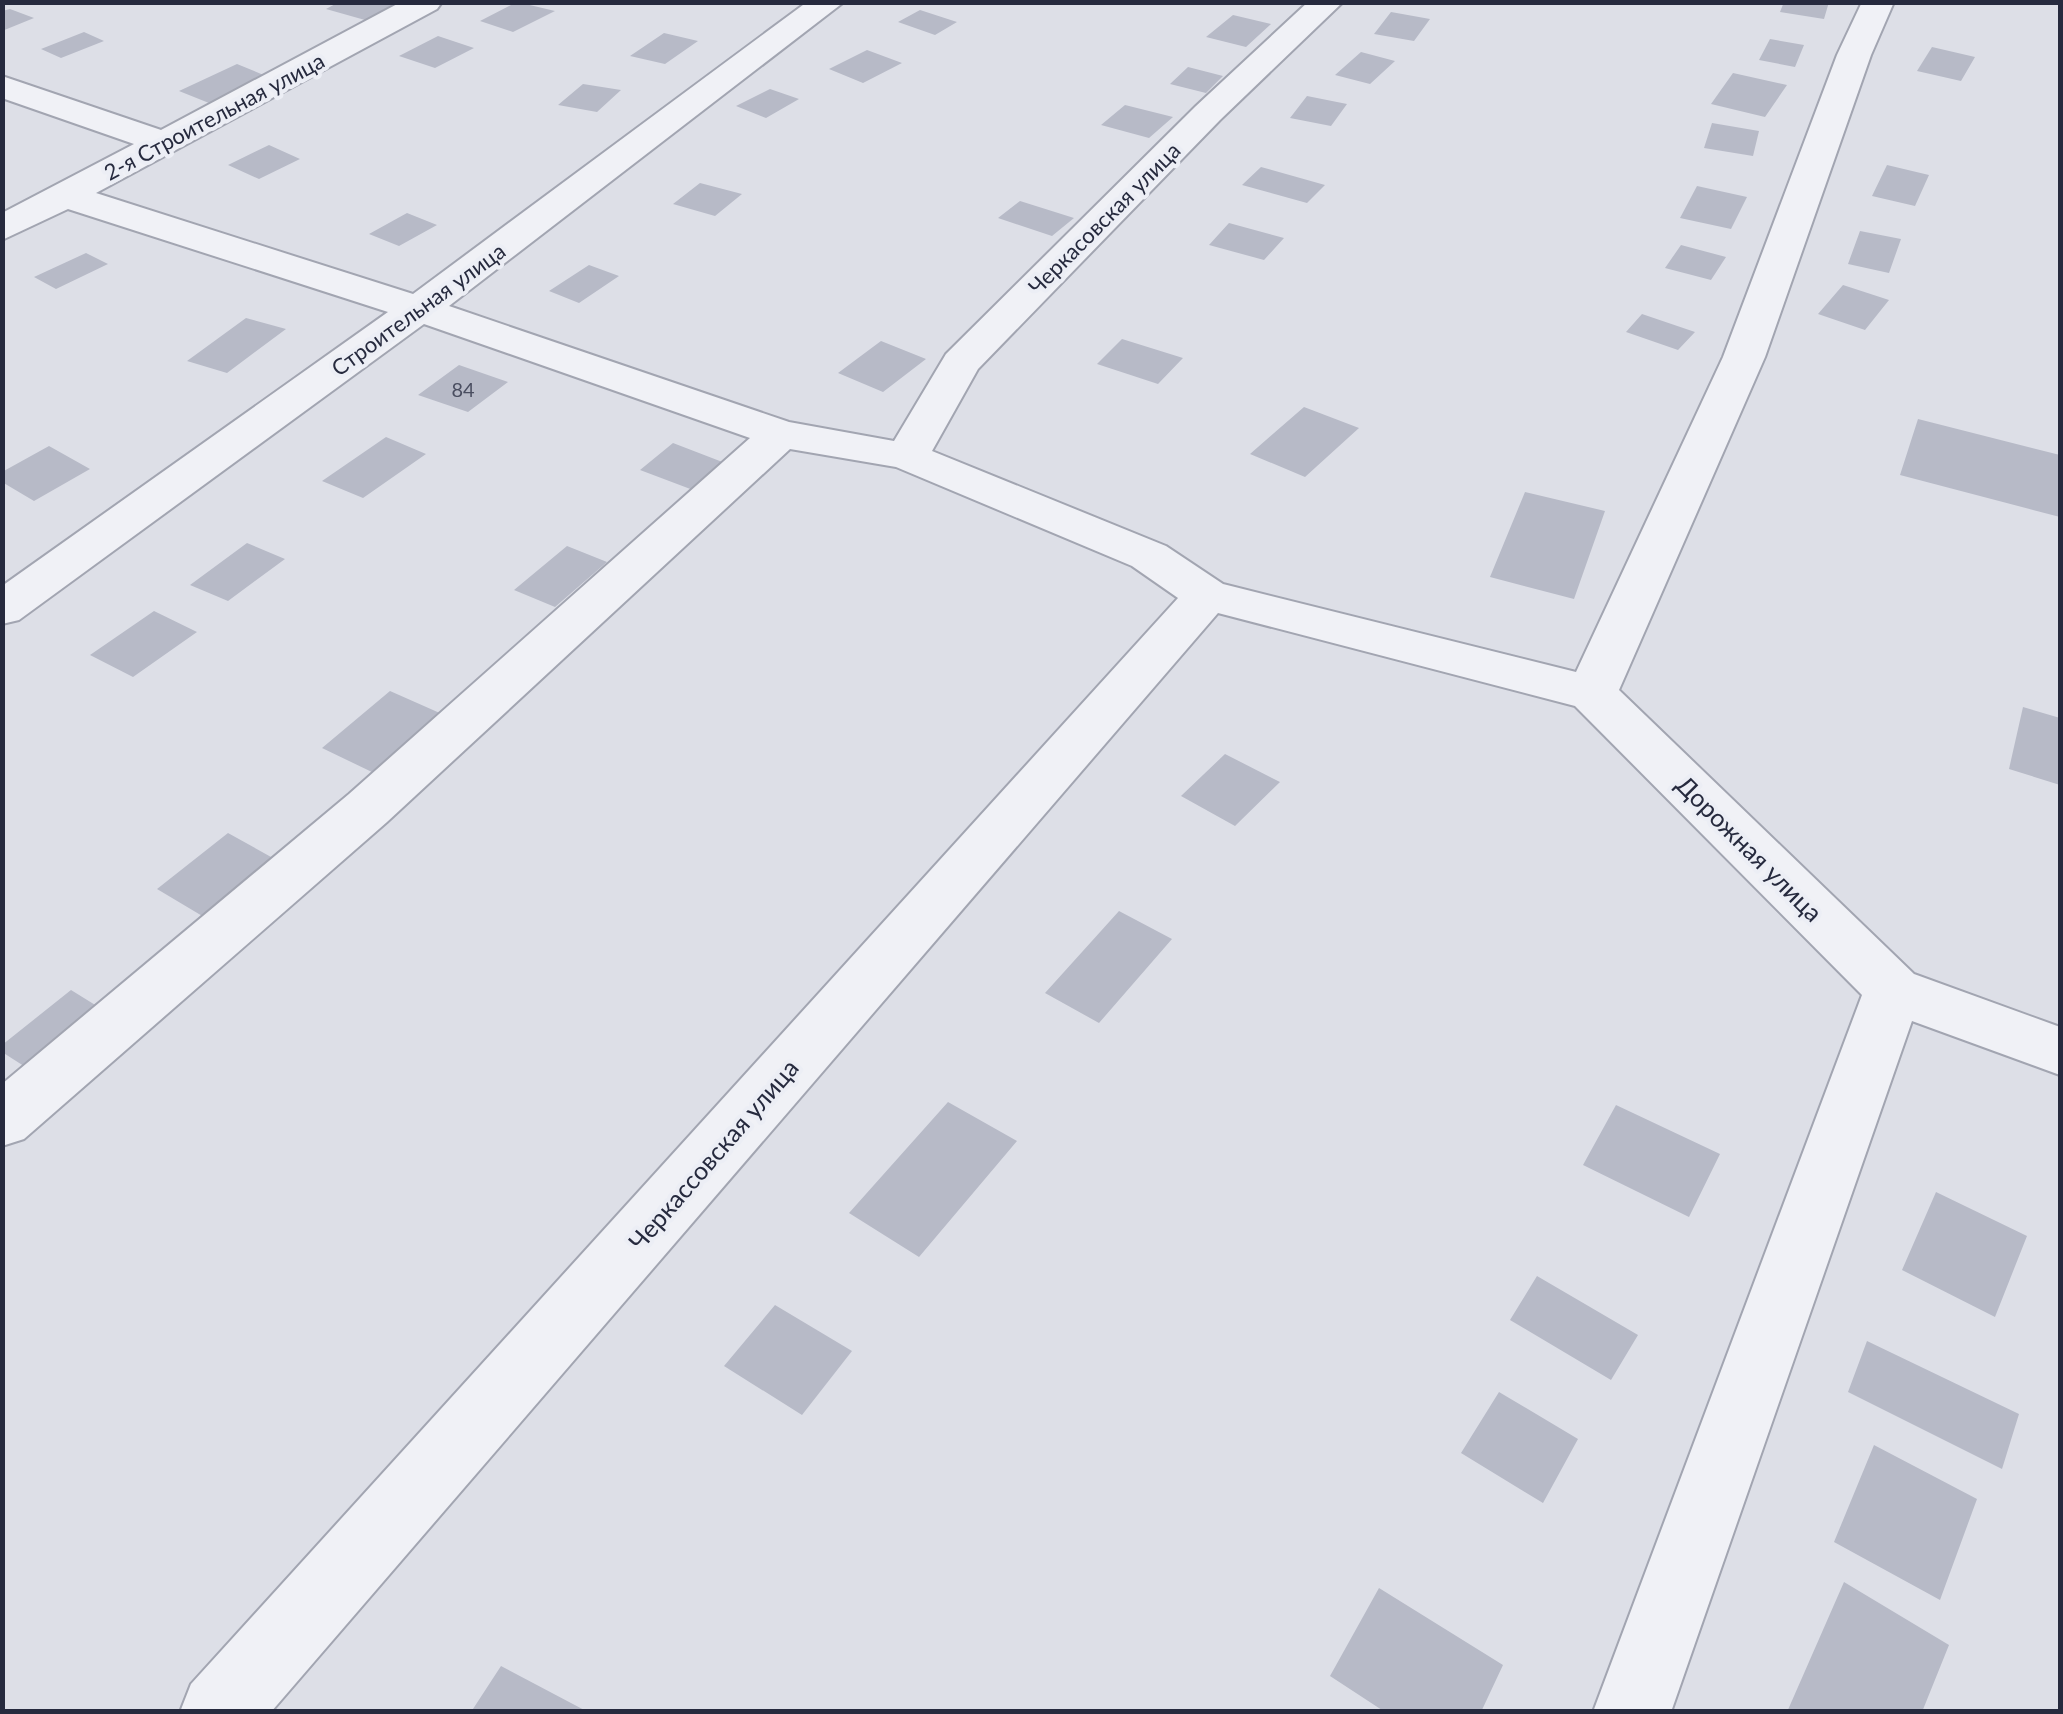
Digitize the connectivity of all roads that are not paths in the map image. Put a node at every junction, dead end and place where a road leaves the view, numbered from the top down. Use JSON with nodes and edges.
{"nodes":[{"id":1,"x":426,"y":2,"type":"edge"},
{"id":2,"x":828,"y":2,"type":"edge"},
{"id":3,"x":1327,"y":2,"type":"edge"},
{"id":4,"x":1878,"y":2,"type":"edge"},
{"id":5,"x":2,"y":86,"type":"edge"},
{"id":6,"x":162,"y":142,"type":"junction"},
{"id":7,"x":66,"y":196,"type":"junction"},
{"id":8,"x":2,"y":230,"type":"edge"},
{"id":9,"x":420,"y":309,"type":"junction"},
{"id":10,"x":780,"y":434,"type":"junction"},
{"id":11,"x":907,"y":456,"type":"junction"},
{"id":12,"x":1207,"y":596,"type":"junction"},
{"id":13,"x":2,"y":609,"type":"edge"},
{"id":14,"x":1592,"y":693,"type":"junction"},
{"id":15,"x":1894,"y":990,"type":"junction"},
{"id":16,"x":2060,"y":1051,"type":"edge"},
{"id":17,"x":2,"y":1120,"type":"edge"},
{"id":18,"x":220,"y":1712,"type":"edge"},
{"id":19,"x":1632,"y":1712,"type":"edge"}],
"edges":[{"from":1,"to":6,"type":"street","name":"2-я Строительная улица"},
{"from":2,"to":9,"type":"street","name":"Строительная улица"},
{"from":3,"to":11,"type":"street","name":"Черкасовская улица"},
{"from":4,"to":14,"type":"street"},
{"from":5,"to":6,"type":"street"},
{"from":6,"to":7,"type":"street","name":"2-я Строительная улица"},
{"from":7,"to":8,"type":"street","name":"2-я Строительная улица"},
{"from":7,"to":9,"type":"street"},
{"from":9,"to":10,"type":"street"},
{"from":9,"to":13,"type":"street","name":"Строительная улица"},
{"from":10,"to":11,"type":"street"},
{"from":10,"to":17,"type":"street"},
{"from":11,"to":12,"type":"street"},
{"from":12,"to":14,"type":"street"},
{"from":12,"to":18,"type":"street","name":"Черкассовская улица"},
{"from":14,"to":15,"type":"street","name":"Дорожная улица"},
{"from":15,"to":16,"type":"street"},
{"from":15,"to":19,"type":"street"}]}
